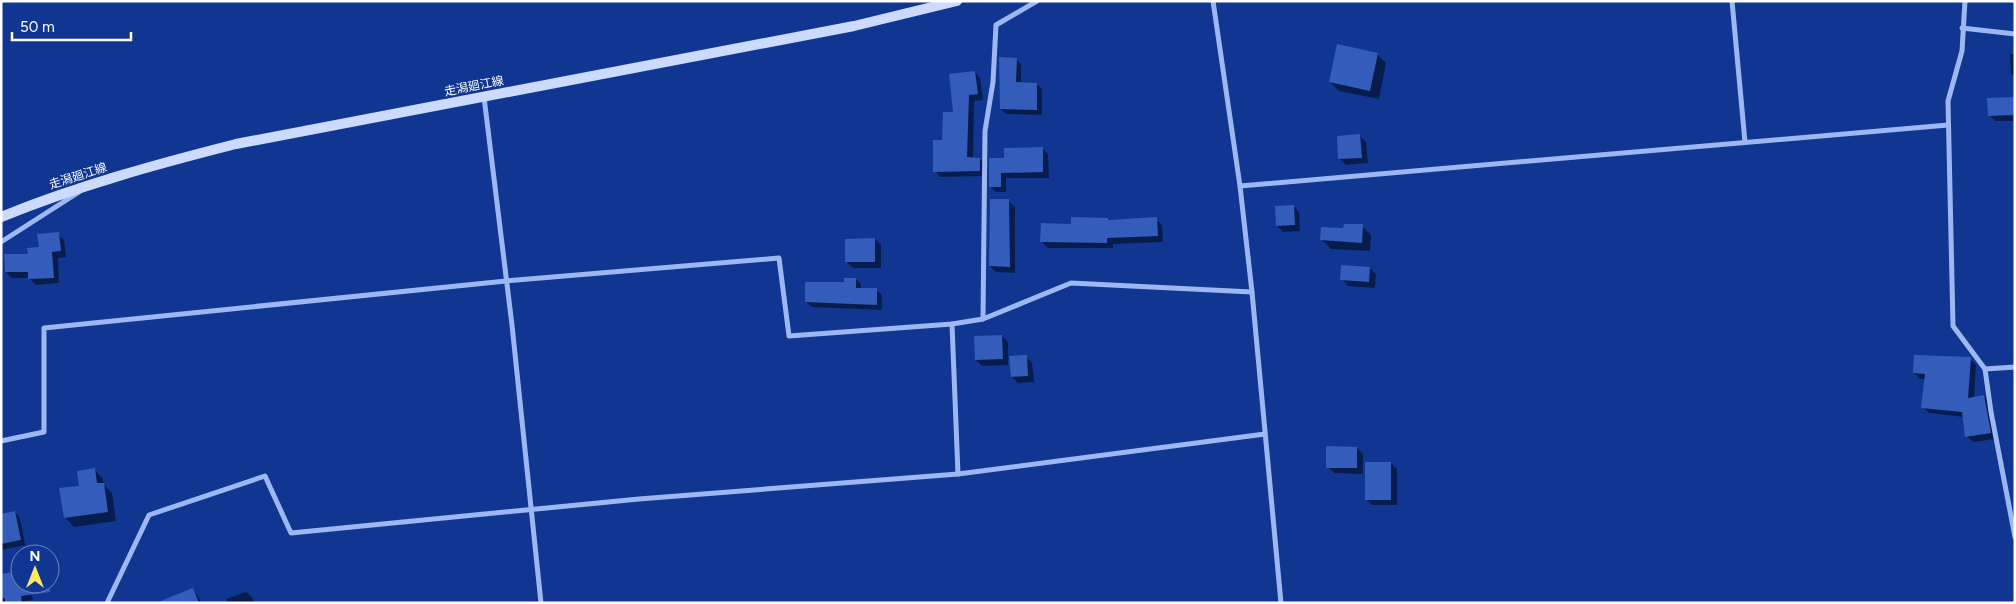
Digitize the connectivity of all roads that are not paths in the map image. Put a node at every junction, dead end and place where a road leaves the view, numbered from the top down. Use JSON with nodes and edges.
{"nodes":[{"id":1,"x":957,"y":1,"type":"edge"},
{"id":2,"x":1036,"y":1,"type":"edge"},
{"id":3,"x":1214,"y":1,"type":"edge"},
{"id":4,"x":1732,"y":1,"type":"edge"},
{"id":5,"x":1965,"y":1,"type":"edge"},
{"id":6,"x":1962,"y":28,"type":"junction"},
{"id":7,"x":2015,"y":34,"type":"edge"},
{"id":8,"x":484,"y":97,"type":"junction"},
{"id":9,"x":1948,"y":124,"type":"junction"},
{"id":10,"x":1745,"y":142,"type":"junction"},
{"id":11,"x":90,"y":186,"type":"junction"},
{"id":12,"x":1240,"y":186,"type":"junction"},
{"id":13,"x":1,"y":217,"type":"edge"},
{"id":14,"x":1,"y":242,"type":"edge"},
{"id":15,"x":506,"y":281,"type":"junction"},
{"id":16,"x":1252,"y":292,"type":"junction"},
{"id":17,"x":984,"y":318,"type":"junction"},
{"id":18,"x":952,"y":324,"type":"junction"},
{"id":19,"x":2015,"y":367,"type":"edge"},
{"id":20,"x":1985,"y":369,"type":"junction"},
{"id":21,"x":1265,"y":434,"type":"junction"},
{"id":22,"x":1,"y":441,"type":"edge"},
{"id":23,"x":958,"y":474,"type":"junction"},
{"id":24,"x":530,"y":510,"type":"junction"},
{"id":25,"x":2015,"y":537,"type":"edge"},
{"id":26,"x":107,"y":603,"type":"edge"},
{"id":27,"x":541,"y":603,"type":"edge"},
{"id":28,"x":1281,"y":603,"type":"edge"}],
"edges":[{"from":1,"to":8,"type":"main road","name":"走潟廻江線"},
{"from":2,"to":17,"type":"street"},
{"from":3,"to":12,"type":"street"},
{"from":4,"to":10,"type":"street"},
{"from":5,"to":6,"type":"street"},
{"from":6,"to":7,"type":"street"},
{"from":6,"to":9,"type":"street"},
{"from":8,"to":11,"type":"main road","name":"走潟廻江線"},
{"from":8,"to":15,"type":"street"},
{"from":9,"to":10,"type":"street"},
{"from":9,"to":20,"type":"street"},
{"from":10,"to":12,"type":"street"},
{"from":11,"to":13,"type":"main road","name":"走潟廻江線"},
{"from":11,"to":14,"type":"street"},
{"from":12,"to":16,"type":"street"},
{"from":15,"to":18,"type":"street"},
{"from":15,"to":22,"type":"street"},
{"from":15,"to":24,"type":"street"},
{"from":16,"to":17,"type":"street"},
{"from":16,"to":21,"type":"street"},
{"from":17,"to":18,"type":"street"},
{"from":18,"to":23,"type":"street"},
{"from":19,"to":20,"type":"street"},
{"from":20,"to":25,"type":"street"},
{"from":21,"to":23,"type":"street"},
{"from":21,"to":28,"type":"street"},
{"from":23,"to":24,"type":"street"},
{"from":24,"to":26,"type":"street"},
{"from":24,"to":27,"type":"street"}]}
